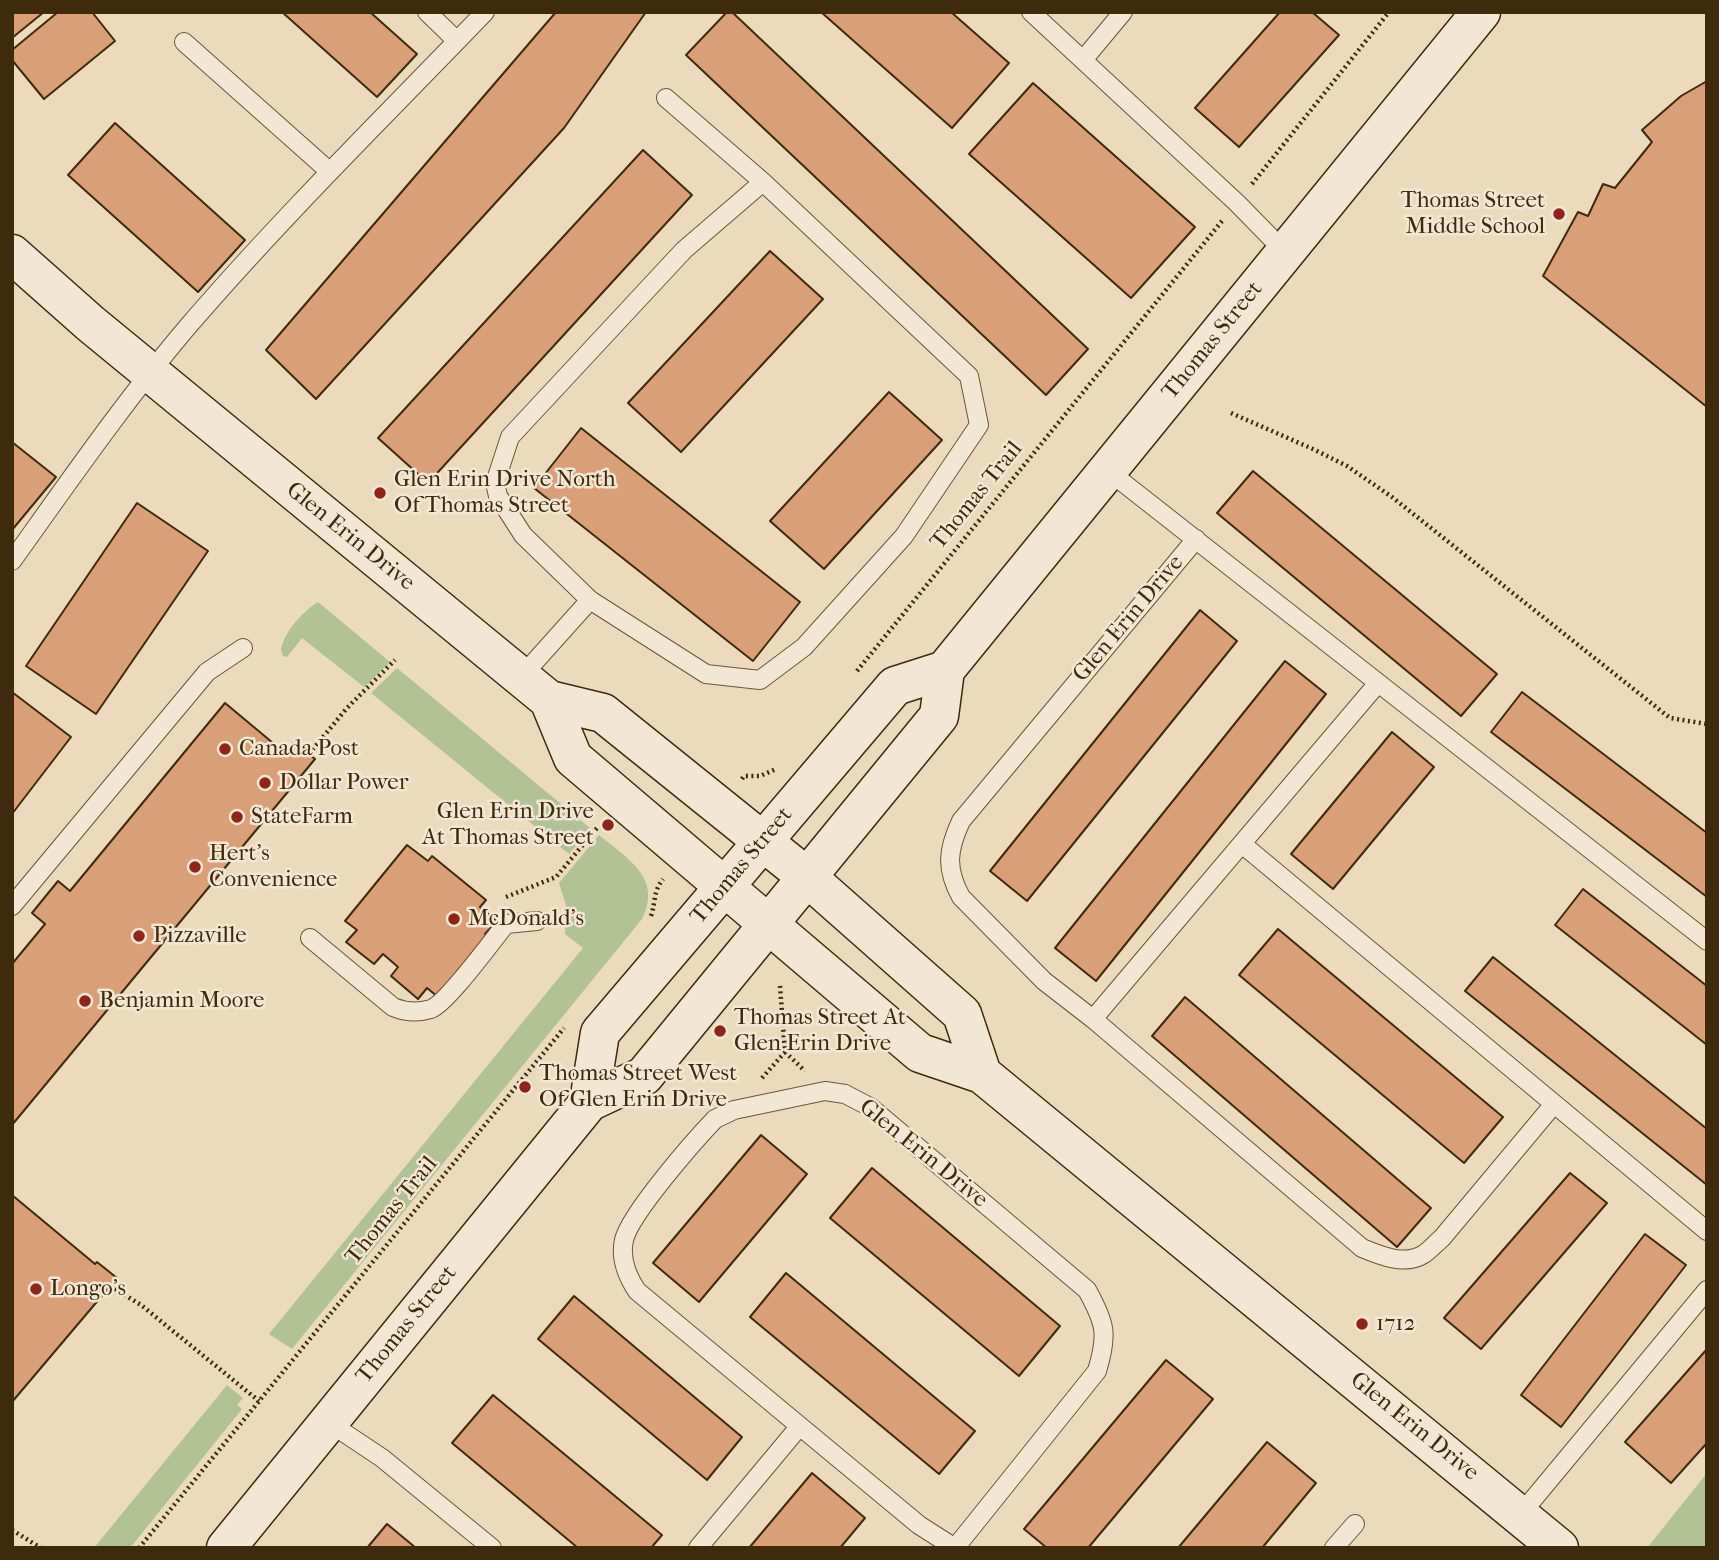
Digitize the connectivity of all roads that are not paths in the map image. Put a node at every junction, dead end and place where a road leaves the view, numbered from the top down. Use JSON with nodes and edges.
{"nodes":[{"id":1,"x":427,"y":12,"type":"edge"},
{"id":2,"x":485,"y":12,"type":"edge"},
{"id":3,"x":1031,"y":12,"type":"edge"},
{"id":4,"x":1123,"y":12,"type":"edge"},
{"id":5,"x":1480,"y":12,"type":"edge"},
{"id":6,"x":457,"y":41,"type":"junction"},
{"id":7,"x":184,"y":42,"type":"dead end"},
{"id":8,"x":1083,"y":60,"type":"junction"},
{"id":9,"x":666,"y":98,"type":"dead end"},
{"id":10,"x":329,"y":171,"type":"junction"},
{"id":11,"x":762,"y":182,"type":"junction"},
{"id":12,"x":1285,"y":252,"type":"junction"},
{"id":13,"x":12,"y":254,"type":"edge"},
{"id":14,"x":150,"y":374,"type":"junction"},
{"id":15,"x":1107,"y":470,"type":"junction"},
{"id":16,"x":1196,"y":540,"type":"junction"},
{"id":17,"x":12,"y":561,"type":"edge"},
{"id":18,"x":590,"y":600,"type":"junction"},
{"id":19,"x":243,"y":648,"type":"dead end"},
{"id":20,"x":945,"y":670,"type":"junction"},
{"id":21,"x":1378,"y":683,"type":"junction"},
{"id":22,"x":535,"y":688,"type":"junction"},
{"id":23,"x":763,"y":841,"type":"junction"},
{"id":24,"x":1242,"y":844,"type":"junction"},
{"id":25,"x":807,"y":877,"type":"junction"},
{"id":26,"x":724,"y":887,"type":"junction"},
{"id":27,"x":12,"y":906,"type":"edge"},
{"id":28,"x":537,"y":920,"type":"dead end"},
{"id":29,"x":768,"y":924,"type":"junction"},
{"id":30,"x":310,"y":938,"type":"dead end"},
{"id":31,"x":1707,"y":941,"type":"edge"},
{"id":32,"x":1093,"y":1019,"type":"junction"},
{"id":33,"x":982,"y":1074,"type":"junction"},
{"id":34,"x":589,"y":1102,"type":"junction"},
{"id":35,"x":1554,"y":1104,"type":"junction"},
{"id":36,"x":1707,"y":1231,"type":"edge"},
{"id":37,"x":1707,"y":1290,"type":"edge"},
{"id":38,"x":328,"y":1422,"type":"junction"},
{"id":39,"x":799,"y":1427,"type":"junction"},
{"id":40,"x":1520,"y":1515,"type":"junction"},
{"id":41,"x":1354,"y":1524,"type":"dead end"},
{"id":42,"x":226,"y":1548,"type":"edge"},
{"id":43,"x":492,"y":1548,"type":"edge"},
{"id":44,"x":698,"y":1548,"type":"edge"},
{"id":45,"x":955,"y":1548,"type":"edge"},
{"id":46,"x":1334,"y":1548,"type":"edge"},
{"id":47,"x":1559,"y":1548,"type":"edge"}],
"edges":[{"from":1,"to":6,"type":"lane"},
{"from":2,"to":6,"type":"lane"},
{"from":3,"to":8,"type":"lane"},
{"from":4,"to":8,"type":"lane"},
{"from":5,"to":12,"type":"street","name":"Thomas Street"},
{"from":6,"to":10,"type":"lane"},
{"from":7,"to":10,"type":"lane"},
{"from":8,"to":12,"type":"lane"},
{"from":9,"to":11,"type":"lane"},
{"from":10,"to":14,"type":"lane"},
{"from":11,"to":18,"type":"lane"},
{"from":11,"to":18,"type":"lane"},
{"from":12,"to":15,"type":"street","name":"Thomas Street"},
{"from":13,"to":14,"type":"street","name":"Glen Erin Drive"},
{"from":14,"to":17,"type":"lane"},
{"from":14,"to":22,"type":"street","name":"Glen Erin Drive"},
{"from":15,"to":16,"type":"lane","name":"Glen Erin Drive"},
{"from":15,"to":20,"type":"street","name":"Thomas Street"},
{"from":16,"to":21,"type":"lane","name":"Glen Erin Drive"},
{"from":16,"to":32,"type":"lane","name":"Glen Erin Drive"},
{"from":18,"to":22,"type":"lane"},
{"from":19,"to":27,"type":"lane"},
{"from":20,"to":23,"type":"street","name":"Thomas Street"},
{"from":20,"to":25,"type":"street","name":"Thomas Street"},
{"from":21,"to":24,"type":"lane"},
{"from":21,"to":31,"type":"lane","name":"Glen Erin Drive"},
{"from":22,"to":23,"type":"street","name":"Glen Erin Drive"},
{"from":22,"to":26,"type":"street","name":"Glen Erin Drive"},
{"from":23,"to":25,"type":"street","name":"Glen Erin Drive"},
{"from":23,"to":26,"type":"street","name":"Thomas Street"},
{"from":24,"to":32,"type":"lane"},
{"from":24,"to":35,"type":"lane"},
{"from":25,"to":29,"type":"street","name":"Thomas Street"},
{"from":25,"to":33,"type":"street","name":"Glen Erin Drive"},
{"from":26,"to":29,"type":"street","name":"Glen Erin Drive"},
{"from":26,"to":34,"type":"street","name":"Thomas Street"},
{"from":28,"to":30,"type":"lane"},
{"from":29,"to":33,"type":"street","name":"Glen Erin Drive"},
{"from":29,"to":34,"type":"street","name":"Thomas Street"},
{"from":32,"to":35,"type":"lane","name":"Glen Erin Drive"},
{"from":33,"to":40,"type":"street","name":"Glen Erin Drive"},
{"from":34,"to":38,"type":"street","name":"Thomas Street"},
{"from":35,"to":36,"type":"lane"},
{"from":37,"to":40,"type":"lane"},
{"from":38,"to":42,"type":"street","name":"Thomas Street"},
{"from":38,"to":43,"type":"lane"},
{"from":39,"to":44,"type":"lane"},
{"from":39,"to":45,"type":"lane","name":"Glen Erin Drive"},
{"from":39,"to":45,"type":"lane","name":"Glen Erin Drive"},
{"from":40,"to":47,"type":"street","name":"Glen Erin Drive"},
{"from":41,"to":46,"type":"lane"}]}
